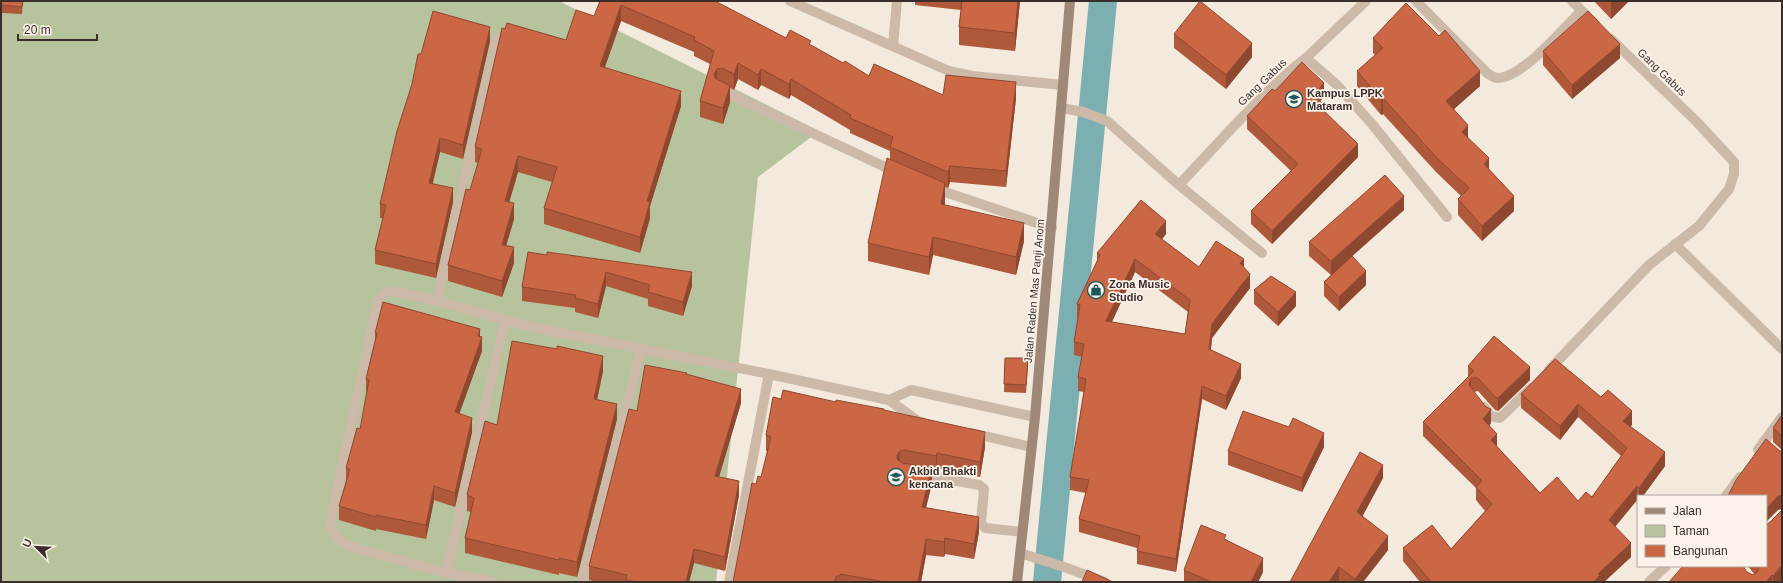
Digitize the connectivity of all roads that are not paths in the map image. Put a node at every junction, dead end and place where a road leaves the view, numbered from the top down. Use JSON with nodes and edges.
{"nodes":[{"id":1,"x":790,"y":1,"type":"edge"},
{"id":2,"x":897,"y":1,"type":"edge"},
{"id":3,"x":1070,"y":1,"type":"edge"},
{"id":4,"x":1366,"y":1,"type":"edge"},
{"id":5,"x":1416,"y":1,"type":"edge"},
{"id":6,"x":1572,"y":1,"type":"edge"},
{"id":7,"x":1581,"y":11,"type":"junction"},
{"id":8,"x":497,"y":38,"type":"dead end"},
{"id":9,"x":893,"y":46,"type":"junction"},
{"id":10,"x":1306,"y":58,"type":"junction"},
{"id":11,"x":1064,"y":84,"type":"junction"},
{"id":12,"x":720,"y":90,"type":"edge"},
{"id":13,"x":1062,"y":108,"type":"junction"},
{"id":14,"x":909,"y":178,"type":"edge"},
{"id":15,"x":922,"y":184,"type":"edge"},
{"id":16,"x":1179,"y":185,"type":"junction"},
{"id":17,"x":1446,"y":217,"type":"dead end"},
{"id":18,"x":1052,"y":228,"type":"junction"},
{"id":19,"x":1675,"y":244,"type":"junction"},
{"id":20,"x":1262,"y":253,"type":"dead end"},
{"id":21,"x":437,"y":301,"type":"junction"},
{"id":22,"x":505,"y":320,"type":"junction"},
{"id":23,"x":641,"y":349,"type":"junction"},
{"id":24,"x":1782,"y":349,"type":"edge"},
{"id":25,"x":769,"y":374,"type":"junction"},
{"id":26,"x":888,"y":400,"type":"junction"},
{"id":27,"x":1479,"y":401,"type":"edge"},
{"id":28,"x":1035,"y":417,"type":"junction"},
{"id":29,"x":1782,"y":417,"type":"edge"},
{"id":30,"x":931,"y":424,"type":"edge"},
{"id":31,"x":965,"y":431,"type":"edge"},
{"id":32,"x":1764,"y":442,"type":"junction"},
{"id":33,"x":1031,"y":447,"type":"junction"},
{"id":34,"x":1773,"y":450,"type":"edge"},
{"id":35,"x":911,"y":473,"type":"edge"},
{"id":36,"x":1727,"y":495,"type":"edge"},
{"id":37,"x":1022,"y":532,"type":"junction"},
{"id":38,"x":1020,"y":553,"type":"junction"},
{"id":39,"x":1665,"y":567,"type":"edge"},
{"id":40,"x":446,"y":573,"type":"junction"},
{"id":41,"x":493,"y":582,"type":"edge"},
{"id":42,"x":582,"y":582,"type":"edge"},
{"id":43,"x":729,"y":582,"type":"edge"},
{"id":44,"x":1017,"y":582,"type":"edge"},
{"id":45,"x":1105,"y":582,"type":"edge"},
{"id":46,"x":1649,"y":582,"type":"edge"}],
"edges":[{"from":1,"to":9,"type":"street"},
{"from":2,"to":9,"type":"street"},
{"from":3,"to":11,"type":"street","name":"Jalan Raden Mas Panji Anom"},
{"from":4,"to":10,"type":"street","name":"Gang Gabus"},
{"from":5,"to":7,"type":"street"},
{"from":6,"to":7,"type":"street","name":"Gang Gabus"},
{"from":7,"to":19,"type":"street","name":"Gang Gabus"},
{"from":8,"to":21,"type":"street"},
{"from":9,"to":11,"type":"street"},
{"from":10,"to":16,"type":"street","name":"Gang Gabus"},
{"from":10,"to":17,"type":"street"},
{"from":11,"to":13,"type":"street","name":"Jalan Raden Mas Panji Anom"},
{"from":12,"to":14,"type":"street"},
{"from":13,"to":16,"type":"street"},
{"from":13,"to":18,"type":"street","name":"Jalan Raden Mas Panji Anom"},
{"from":15,"to":18,"type":"street"},
{"from":16,"to":20,"type":"street"},
{"from":18,"to":28,"type":"street","name":"Jalan Raden Mas Panji Anom"},
{"from":19,"to":24,"type":"street"},
{"from":19,"to":27,"type":"street"},
{"from":21,"to":22,"type":"street"},
{"from":21,"to":40,"type":"street"},
{"from":22,"to":23,"type":"street"},
{"from":22,"to":40,"type":"street"},
{"from":23,"to":25,"type":"street"},
{"from":23,"to":42,"type":"street"},
{"from":25,"to":26,"type":"street"},
{"from":25,"to":43,"type":"street"},
{"from":26,"to":28,"type":"street"},
{"from":26,"to":30,"type":"street"},
{"from":28,"to":33,"type":"street","name":"Jalan Raden Mas Panji Anom"},
{"from":29,"to":32,"type":"street"},
{"from":31,"to":33,"type":"street"},
{"from":32,"to":34,"type":"street"},
{"from":32,"to":36,"type":"street"},
{"from":33,"to":37,"type":"street","name":"Jalan Raden Mas Panji Anom"},
{"from":35,"to":37,"type":"street"},
{"from":37,"to":38,"type":"street","name":"Jalan Raden Mas Panji Anom"},
{"from":38,"to":44,"type":"street","name":"Jalan Raden Mas Panji Anom"},
{"from":38,"to":45,"type":"street"},
{"from":39,"to":46,"type":"street"},
{"from":40,"to":41,"type":"street"}]}
